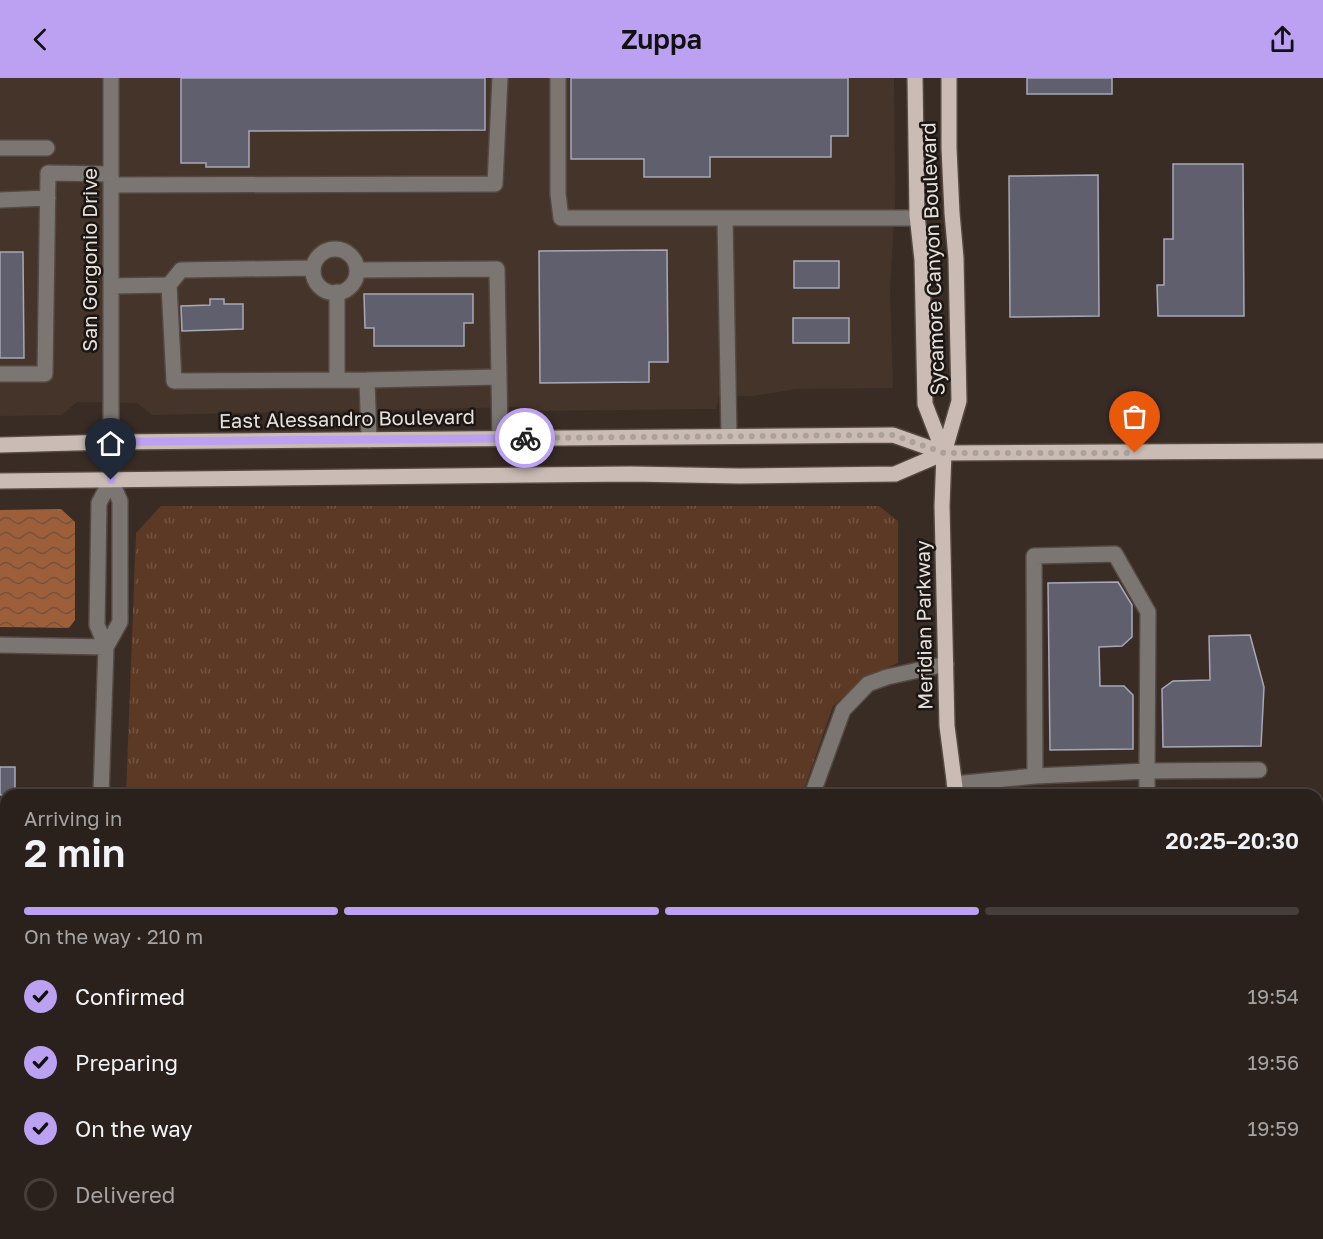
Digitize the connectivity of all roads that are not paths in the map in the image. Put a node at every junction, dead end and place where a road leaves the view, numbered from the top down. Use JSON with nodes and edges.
{"nodes":[{"id":1,"x":111,"y":78,"type":"edge"},
{"id":2,"x":500,"y":78,"type":"edge"},
{"id":3,"x":558,"y":78,"type":"edge"},
{"id":4,"x":915,"y":78,"type":"edge"},
{"id":5,"x":949,"y":78,"type":"edge"},
{"id":6,"x":0,"y":148,"type":"edge"},
{"id":7,"x":46,"y":148,"type":"dead end"},
{"id":8,"x":111,"y":179,"type":"junction"},
{"id":9,"x":48,"y":198,"type":"junction"},
{"id":10,"x":0,"y":200,"type":"edge"},
{"id":11,"x":725,"y":218,"type":"junction"},
{"id":12,"x":918,"y":218,"type":"junction"},
{"id":13,"x":313,"y":268,"type":"junction"},
{"id":14,"x":357,"y":270,"type":"junction"},
{"id":15,"x":169,"y":285,"type":"junction"},
{"id":16,"x":111,"y":286,"type":"junction"},
{"id":17,"x":338,"y":292,"type":"junction"},
{"id":18,"x":0,"y":374,"type":"edge"},
{"id":19,"x":499,"y":377,"type":"junction"},
{"id":20,"x":337,"y":380,"type":"junction"},
{"id":21,"x":367,"y":380,"type":"junction"},
{"id":22,"x":729,"y":436,"type":"junction"},
{"id":23,"x":500,"y":438,"type":"junction"},
{"id":24,"x":369,"y":440,"type":"junction"},
{"id":25,"x":112,"y":442,"type":"junction"},
{"id":26,"x":0,"y":445,"type":"edge"},
{"id":27,"x":1318,"y":451,"type":"edge"},
{"id":28,"x":944,"y":453,"type":"junction"},
{"id":29,"x":111,"y":480,"type":"junction"},
{"id":30,"x":0,"y":481,"type":"edge"},
{"id":31,"x":0,"y":645,"type":"edge"},
{"id":32,"x":106,"y":647,"type":"junction"},
{"id":33,"x":946,"y":664,"type":"junction"},
{"id":34,"x":1259,"y":770,"type":"dead end"},
{"id":35,"x":1147,"y":771,"type":"junction"},
{"id":36,"x":1035,"y":776,"type":"junction"},
{"id":37,"x":102,"y":789,"type":"edge"},
{"id":38,"x":814,"y":789,"type":"edge"},
{"id":39,"x":955,"y":789,"type":"edge"},
{"id":40,"x":1147,"y":789,"type":"edge"}],
"edges":[{"from":1,"to":8,"type":"street","name":"San Gorgonio Drive"},
{"from":2,"to":8,"type":"street"},
{"from":3,"to":11,"type":"street"},
{"from":4,"to":12,"type":"main road","name":"Sycamore Canyon Boulevard"},
{"from":5,"to":28,"type":"main road","name":"Sycamore Canyon Boulevard"},
{"from":6,"to":7,"type":"street"},
{"from":8,"to":9,"type":"street"},
{"from":8,"to":16,"type":"street","name":"San Gorgonio Drive"},
{"from":9,"to":10,"type":"street"},
{"from":9,"to":18,"type":"street"},
{"from":11,"to":12,"type":"street"},
{"from":11,"to":22,"type":"street"},
{"from":12,"to":28,"type":"main road","name":"Sycamore Canyon Boulevard"},
{"from":13,"to":14,"type":"street"},
{"from":13,"to":15,"type":"street"},
{"from":13,"to":17,"type":"street"},
{"from":14,"to":17,"type":"street"},
{"from":14,"to":19,"type":"street"},
{"from":15,"to":16,"type":"street"},
{"from":15,"to":20,"type":"street"},
{"from":16,"to":25,"type":"street","name":"San Gorgonio Drive"},
{"from":17,"to":20,"type":"street"},
{"from":19,"to":21,"type":"street"},
{"from":19,"to":23,"type":"street"},
{"from":20,"to":21,"type":"street"},
{"from":21,"to":24,"type":"street"},
{"from":22,"to":23,"type":"main road","name":"East Alessandro Boulevard"},
{"from":22,"to":28,"type":"main road","name":"East Alessandro Boulevard"},
{"from":23,"to":24,"type":"main road","name":"East Alessandro Boulevard"},
{"from":24,"to":25,"type":"main road","name":"East Alessandro Boulevard"},
{"from":25,"to":26,"type":"main road","name":"East Alessandro Boulevard"},
{"from":25,"to":29,"type":"street","name":"San Gorgonio Drive"},
{"from":27,"to":28,"type":"main road","name":"East Alessandro Boulevard"},
{"from":28,"to":29,"type":"main road","name":"East Alessandro Boulevard"},
{"from":28,"to":33,"type":"main road","name":"Meridian Parkway"},
{"from":29,"to":30,"type":"main road","name":"East Alessandro Boulevard"},
{"from":29,"to":32,"type":"street"},
{"from":29,"to":32,"type":"street"},
{"from":31,"to":32,"type":"street"},
{"from":32,"to":37,"type":"street"},
{"from":33,"to":38,"type":"street"},
{"from":33,"to":39,"type":"main road","name":"Meridian Parkway"},
{"from":34,"to":35,"type":"street"},
{"from":35,"to":36,"type":"street"},
{"from":35,"to":36,"type":"street"},
{"from":35,"to":40,"type":"street"},
{"from":36,"to":39,"type":"street"}]}
